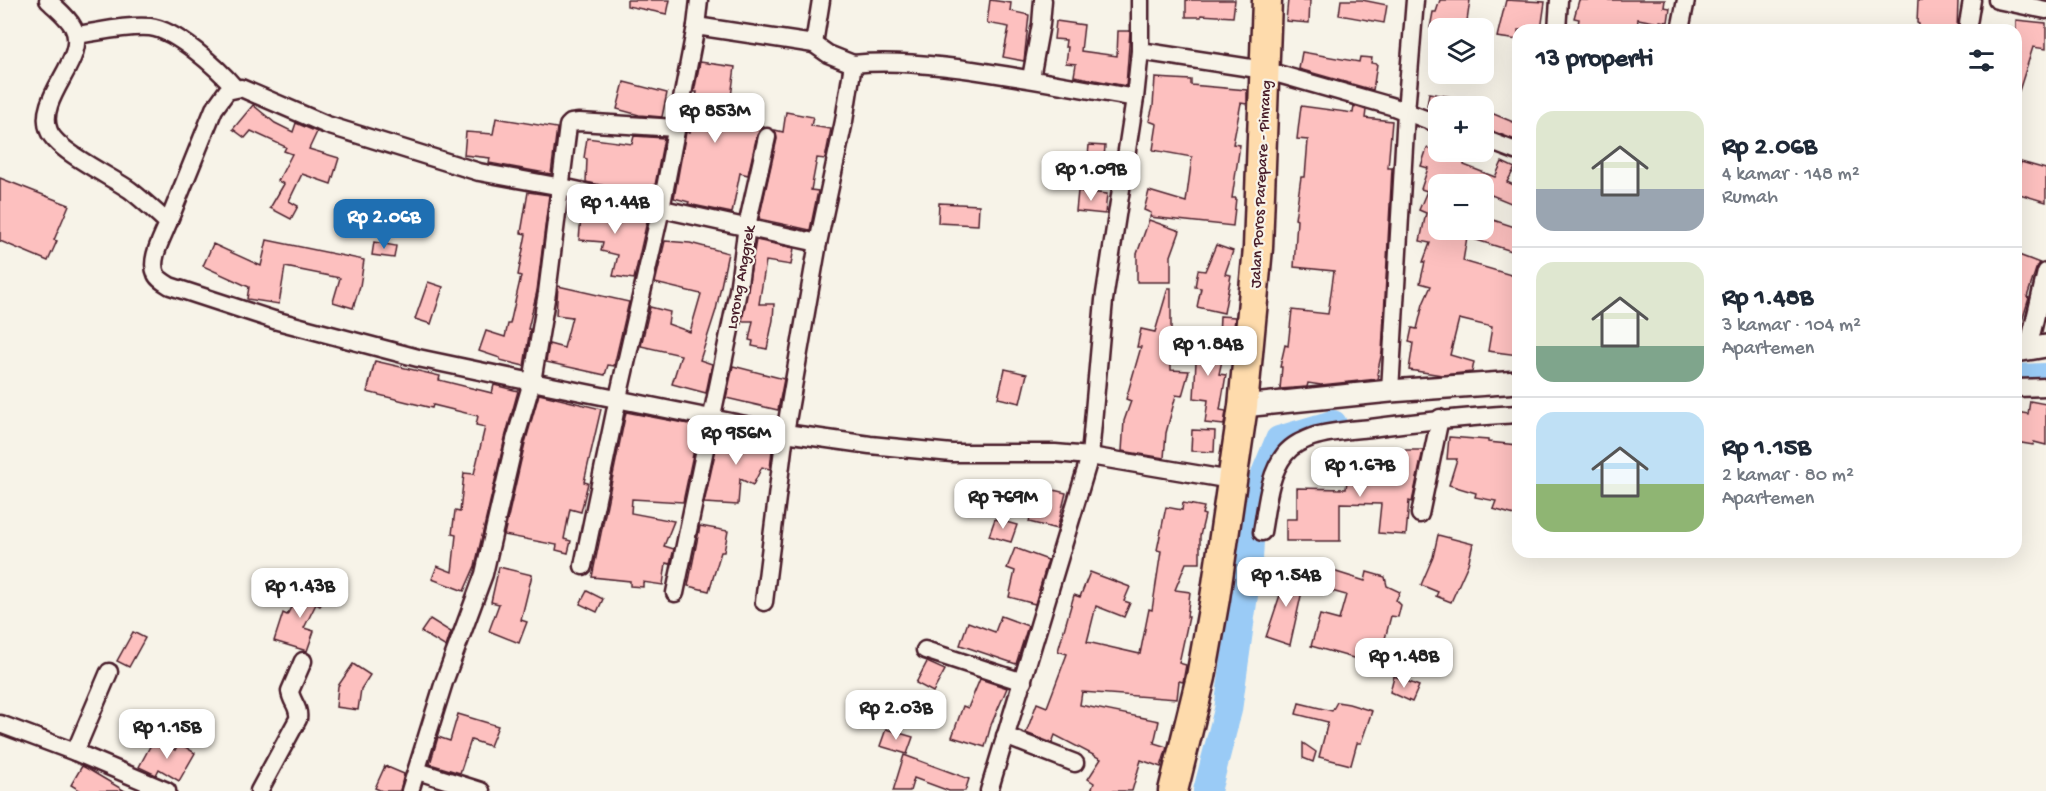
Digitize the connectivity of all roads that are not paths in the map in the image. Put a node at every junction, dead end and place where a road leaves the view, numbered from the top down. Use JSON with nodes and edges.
{"nodes":[{"id":1,"x":48,"y":0,"type":"edge"},
{"id":2,"x":699,"y":0,"type":"edge"},
{"id":3,"x":820,"y":0,"type":"edge"},
{"id":4,"x":1044,"y":0,"type":"edge"},
{"id":5,"x":1140,"y":0,"type":"edge"},
{"id":6,"x":1267,"y":0,"type":"edge"},
{"id":7,"x":1414,"y":0,"type":"edge"},
{"id":8,"x":1559,"y":0,"type":"edge"},
{"id":9,"x":1686,"y":0,"type":"edge"},
{"id":10,"x":1972,"y":0,"type":"edge"},
{"id":11,"x":1997,"y":0,"type":"edge"},
{"id":12,"x":2046,"y":10,"type":"edge"},
{"id":13,"x":1557,"y":24,"type":"edge"},
{"id":14,"x":1681,"y":24,"type":"edge"},
{"id":15,"x":1968,"y":24,"type":"edge"},
{"id":16,"x":696,"y":26,"type":"junction"},
{"id":17,"x":76,"y":35,"type":"junction"},
{"id":18,"x":814,"y":44,"type":"junction"},
{"id":19,"x":1140,"y":51,"type":"junction"},
{"id":20,"x":853,"y":64,"type":"junction"},
{"id":21,"x":1264,"y":70,"type":"junction"},
{"id":22,"x":1031,"y":78,"type":"junction"},
{"id":23,"x":235,"y":88,"type":"junction"},
{"id":24,"x":1135,"y":98,"type":"junction"},
{"id":25,"x":1406,"y":112,"type":"junction"},
{"id":26,"x":1428,"y":120,"type":"edge"},
{"id":27,"x":676,"y":128,"type":"junction"},
{"id":28,"x":767,"y":136,"type":"dead end"},
{"id":29,"x":1494,"y":144,"type":"edge"},
{"id":30,"x":1512,"y":150,"type":"edge"},
{"id":31,"x":562,"y":187,"type":"junction"},
{"id":32,"x":660,"y":209,"type":"junction"},
{"id":33,"x":168,"y":223,"type":"junction"},
{"id":34,"x":747,"y":226,"type":"junction"},
{"id":35,"x":818,"y":243,"type":"junction"},
{"id":36,"x":2046,"y":272,"type":"edge"},
{"id":37,"x":2030,"y":349,"type":"edge"},
{"id":38,"x":532,"y":382,"type":"junction"},
{"id":39,"x":1512,"y":382,"type":"edge"},
{"id":40,"x":2022,"y":383,"type":"edge"},
{"id":41,"x":2046,"y":387,"type":"edge"},
{"id":42,"x":1390,"y":391,"type":"junction"},
{"id":43,"x":618,"y":398,"type":"junction"},
{"id":44,"x":1243,"y":406,"type":"junction"},
{"id":45,"x":1512,"y":414,"type":"edge"},
{"id":46,"x":712,"y":417,"type":"junction"},
{"id":47,"x":1440,"y":418,"type":"junction"},
{"id":48,"x":785,"y":433,"type":"junction"},
{"id":49,"x":1090,"y":456,"type":"junction"},
{"id":50,"x":1231,"y":480,"type":"junction"},
{"id":51,"x":1420,"y":514,"type":"dead end"},
{"id":52,"x":1262,"y":532,"type":"dead end"},
{"id":53,"x":583,"y":566,"type":"dead end"},
{"id":54,"x":675,"y":593,"type":"dead end"},
{"id":55,"x":764,"y":602,"type":"dead end"},
{"id":56,"x":925,"y":650,"type":"dead end"},
{"id":57,"x":303,"y":661,"type":"dead end"},
{"id":58,"x":109,"y":672,"type":"dead end"},
{"id":59,"x":1023,"y":682,"type":"junction"},
{"id":60,"x":0,"y":724,"type":"edge"},
{"id":61,"x":1005,"y":736,"type":"junction"},
{"id":62,"x":75,"y":752,"type":"junction"},
{"id":63,"x":1075,"y":763,"type":"dead end"},
{"id":64,"x":418,"y":771,"type":"junction"},
{"id":65,"x":167,"y":791,"type":"edge"},
{"id":66,"x":259,"y":791,"type":"edge"},
{"id":67,"x":410,"y":791,"type":"edge"},
{"id":68,"x":481,"y":791,"type":"edge"},
{"id":69,"x":989,"y":791,"type":"edge"},
{"id":70,"x":1173,"y":791,"type":"edge"}],
"edges":[{"from":1,"to":17,"type":"street"},
{"from":2,"to":16,"type":"street"},
{"from":3,"to":18,"type":"street"},
{"from":4,"to":22,"type":"street"},
{"from":5,"to":19,"type":"street"},
{"from":6,"to":21,"type":"highway","name":"Jalan Poros Parepare - Pinrang"},
{"from":7,"to":25,"type":"street"},
{"from":8,"to":13,"type":"street"},
{"from":9,"to":14,"type":"street"},
{"from":10,"to":15,"type":"street"},
{"from":11,"to":12,"type":"street"},
{"from":16,"to":18,"type":"street"},
{"from":16,"to":27,"type":"street"},
{"from":17,"to":23,"type":"street"},
{"from":17,"to":33,"type":"street"},
{"from":18,"to":20,"type":"street"},
{"from":19,"to":21,"type":"street"},
{"from":19,"to":24,"type":"street"},
{"from":20,"to":22,"type":"street"},
{"from":20,"to":35,"type":"street"},
{"from":21,"to":25,"type":"street"},
{"from":21,"to":44,"type":"highway","name":"Jalan Poros Parepare - Pinrang"},
{"from":22,"to":24,"type":"street"},
{"from":23,"to":31,"type":"street"},
{"from":23,"to":33,"type":"street"},
{"from":24,"to":49,"type":"street"},
{"from":25,"to":26,"type":"street"},
{"from":25,"to":42,"type":"street"},
{"from":27,"to":31,"type":"street"},
{"from":27,"to":32,"type":"street"},
{"from":28,"to":34,"type":"street","name":"Lorong Anggrek"},
{"from":29,"to":30,"type":"street"},
{"from":31,"to":32,"type":"street"},
{"from":31,"to":38,"type":"street"},
{"from":32,"to":34,"type":"street"},
{"from":32,"to":43,"type":"street"},
{"from":33,"to":38,"type":"street"},
{"from":34,"to":35,"type":"street"},
{"from":34,"to":46,"type":"street","name":"Lorong Anggrek"},
{"from":35,"to":48,"type":"street"},
{"from":36,"to":37,"type":"street"},
{"from":38,"to":43,"type":"street"},
{"from":38,"to":64,"type":"street"},
{"from":39,"to":42,"type":"street"},
{"from":40,"to":41,"type":"street"},
{"from":42,"to":44,"type":"street"},
{"from":43,"to":46,"type":"street"},
{"from":43,"to":53,"type":"street"},
{"from":44,"to":50,"type":"highway","name":"Jalan Poros Parepare - Pinrang"},
{"from":45,"to":47,"type":"street"},
{"from":46,"to":48,"type":"street"},
{"from":46,"to":54,"type":"street","name":"Lorong Anggrek"},
{"from":47,"to":51,"type":"street"},
{"from":47,"to":52,"type":"street"},
{"from":48,"to":49,"type":"street"},
{"from":48,"to":55,"type":"street"},
{"from":49,"to":50,"type":"street"},
{"from":49,"to":59,"type":"street"},
{"from":50,"to":70,"type":"highway","name":"Jalan Poros Parepare - Pinrang"},
{"from":56,"to":59,"type":"street"},
{"from":57,"to":66,"type":"street"},
{"from":58,"to":62,"type":"street"},
{"from":59,"to":61,"type":"street"},
{"from":60,"to":62,"type":"street"},
{"from":61,"to":63,"type":"street"},
{"from":61,"to":69,"type":"street"},
{"from":62,"to":65,"type":"street"},
{"from":64,"to":67,"type":"street"},
{"from":64,"to":68,"type":"street"}]}
